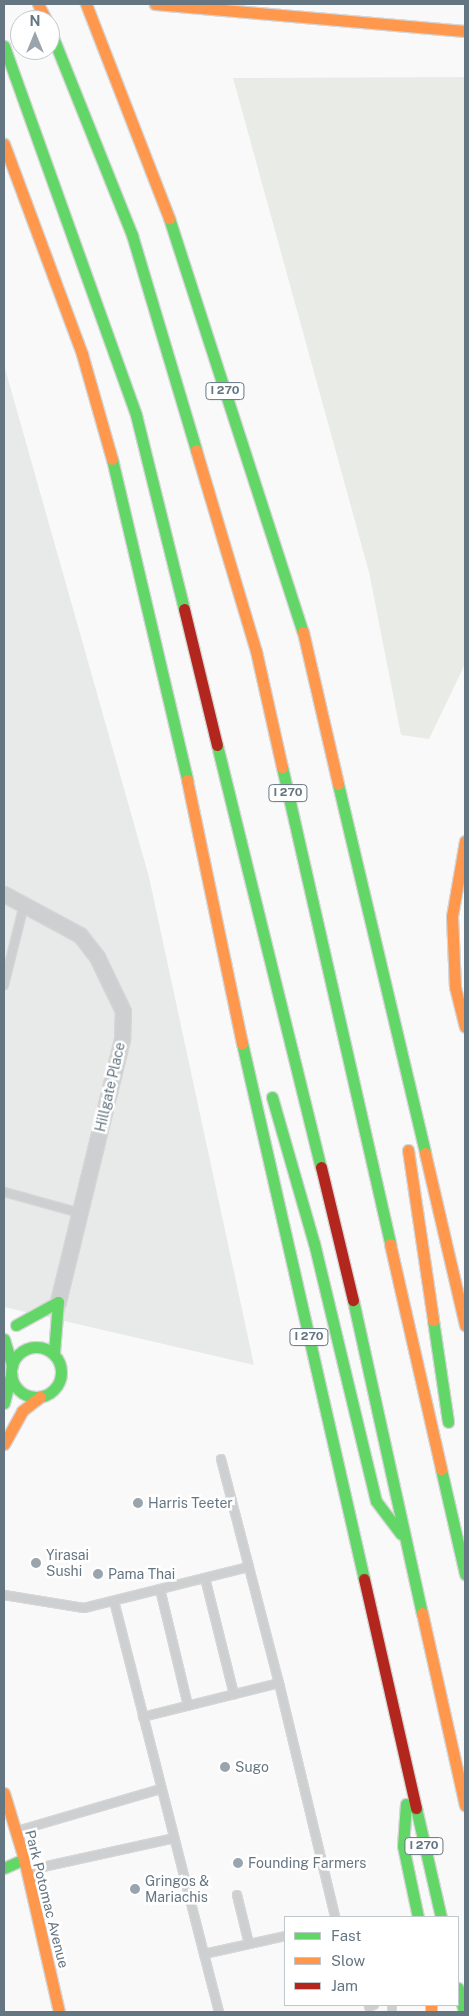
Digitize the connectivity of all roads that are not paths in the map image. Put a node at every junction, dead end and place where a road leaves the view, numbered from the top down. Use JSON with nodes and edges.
{"nodes":[{"id":1,"x":86,"y":4,"type":"edge"},
{"id":2,"x":155,"y":4,"type":"edge"},
{"id":3,"x":465,"y":31,"type":"edge"},
{"id":4,"x":4,"y":46,"type":"edge"},
{"id":5,"x":60,"y":55,"type":"edge"},
{"id":6,"x":4,"y":144,"type":"edge"},
{"id":7,"x":465,"y":841,"type":"edge"},
{"id":8,"x":4,"y":894,"type":"edge"},
{"id":9,"x":24,"y":904,"type":"junction"},
{"id":10,"x":380,"y":962,"type":"junction"},
{"id":11,"x":224,"y":964,"type":"junction"},
{"id":12,"x":4,"y":985,"type":"edge"},
{"id":13,"x":465,"y":1027,"type":"edge"},
{"id":14,"x":257,"y":1051,"type":"dead end"},
{"id":15,"x":269,"y":1086,"type":"dead end"},
{"id":16,"x":402,"y":1110,"type":"dead end"},
{"id":17,"x":406,"y":1139,"type":"dead end"},
{"id":18,"x":4,"y":1192,"type":"edge"},
{"id":19,"x":80,"y":1213,"type":"junction"},
{"id":20,"x":58,"y":1302,"type":"junction"},
{"id":21,"x":465,"y":1324,"type":"edge"},
{"id":22,"x":4,"y":1325,"type":"edge"},
{"id":23,"x":16,"y":1326,"type":"junction"},
{"id":24,"x":4,"y":1339,"type":"edge"},
{"id":25,"x":33,"y":1339,"type":"junction"},
{"id":26,"x":54,"y":1353,"type":"junction"},
{"id":27,"x":11,"y":1370,"type":"junction"},
{"id":28,"x":40,"y":1397,"type":"junction"},
{"id":29,"x":4,"y":1403,"type":"edge"},
{"id":30,"x":449,"y":1434,"type":"dead end"},
{"id":31,"x":4,"y":1444,"type":"edge"},
{"id":32,"x":220,"y":1459,"type":"dead end"},
{"id":33,"x":455,"y":1473,"type":"dead end"},
{"id":34,"x":407,"y":1541,"type":"junction"},
{"id":35,"x":465,"y":1542,"type":"edge"},
{"id":36,"x":249,"y":1567,"type":"junction"},
{"id":37,"x":465,"y":1574,"type":"edge"},
{"id":38,"x":205,"y":1578,"type":"junction"},
{"id":39,"x":160,"y":1589,"type":"junction"},
{"id":40,"x":4,"y":1595,"type":"edge"},
{"id":41,"x":114,"y":1601,"type":"junction"},
{"id":42,"x":279,"y":1683,"type":"junction"},
{"id":43,"x":234,"y":1694,"type":"junction"},
{"id":44,"x":188,"y":1706,"type":"junction"},
{"id":45,"x":143,"y":1718,"type":"junction"},
{"id":46,"x":408,"y":1775,"type":"junction"},
{"id":47,"x":161,"y":1789,"type":"junction"},
{"id":48,"x":4,"y":1793,"type":"edge"},
{"id":49,"x":465,"y":1806,"type":"edge"},
{"id":50,"x":16,"y":1832,"type":"junction"},
{"id":51,"x":174,"y":1838,"type":"junction"},
{"id":52,"x":4,"y":1857,"type":"edge"},
{"id":53,"x":24,"y":1858,"type":"junction"},
{"id":54,"x":4,"y":1868,"type":"edge"},
{"id":55,"x":27,"y":1870,"type":"junction"},
{"id":56,"x":237,"y":1895,"type":"dead end"},
{"id":57,"x":335,"y":1916,"type":"edge"},
{"id":58,"x":418,"y":1916,"type":"edge"},
{"id":59,"x":441,"y":1916,"type":"edge"},
{"id":60,"x":284,"y":1936,"type":"edge"},
{"id":61,"x":250,"y":1944,"type":"junction"},
{"id":62,"x":204,"y":1954,"type":"junction"},
{"id":63,"x":459,"y":1992,"type":"edge"},
{"id":64,"x":59,"y":2012,"type":"edge"},
{"id":65,"x":219,"y":2012,"type":"edge"},
{"id":66,"x":464,"y":2012,"type":"edge"}],
"edges":[{"from":1,"to":10,"type":"main road","number":"I 270"},
{"from":2,"to":3,"type":"main road"},
{"from":4,"to":34,"type":"main road"},
{"from":5,"to":37,"type":"main road","number":"I 270"},
{"from":6,"to":11,"type":"main road","number":"I 270"},
{"from":7,"to":13,"type":"main road"},
{"from":8,"to":9,"type":"street","name":"Hillgate Place"},
{"from":9,"to":12,"type":"lane"},
{"from":9,"to":19,"type":"street","name":"Hillgate Place"},
{"from":10,"to":16,"type":"main road"},
{"from":10,"to":21,"type":"main road","number":"I 270"},
{"from":11,"to":14,"type":"main road"},
{"from":11,"to":46,"type":"main road","number":"I 270"},
{"from":15,"to":34,"type":"main road"},
{"from":17,"to":30,"type":"main road"},
{"from":18,"to":19,"type":"lane"},
{"from":19,"to":20,"type":"street","name":"Hillgate Place"},
{"from":20,"to":23,"type":"main road"},
{"from":20,"to":26,"type":"main road"},
{"from":22,"to":23,"type":"main road"},
{"from":23,"to":25,"type":"main road"},
{"from":24,"to":27,"type":"main road"},
{"from":25,"to":26,"type":"main road"},
{"from":25,"to":27,"type":"main road"},
{"from":26,"to":28,"type":"main road"},
{"from":27,"to":28,"type":"main road"},
{"from":27,"to":29,"type":"main road"},
{"from":28,"to":31,"type":"main road"},
{"from":32,"to":36,"type":"lane"},
{"from":33,"to":35,"type":"main road"},
{"from":34,"to":49,"type":"main road"},
{"from":36,"to":38,"type":"lane"},
{"from":36,"to":42,"type":"lane"},
{"from":38,"to":39,"type":"lane"},
{"from":38,"to":43,"type":"lane"},
{"from":39,"to":41,"type":"lane"},
{"from":39,"to":44,"type":"lane"},
{"from":40,"to":41,"type":"lane"},
{"from":41,"to":45,"type":"lane"},
{"from":42,"to":43,"type":"lane"},
{"from":42,"to":57,"type":"lane"},
{"from":43,"to":44,"type":"lane"},
{"from":44,"to":45,"type":"lane"},
{"from":45,"to":47,"type":"lane"},
{"from":46,"to":58,"type":"main road"},
{"from":46,"to":59,"type":"main road","number":"I 270"},
{"from":47,"to":50,"type":"lane"},
{"from":47,"to":51,"type":"lane"},
{"from":48,"to":50,"type":"main road","name":"Park Potomac Avenue"},
{"from":50,"to":53,"type":"main road","name":"Park Potomac Avenue"},
{"from":51,"to":55,"type":"lane"},
{"from":51,"to":62,"type":"lane"},
{"from":52,"to":53,"type":"main road"},
{"from":53,"to":54,"type":"main road"},
{"from":53,"to":55,"type":"main road","name":"Park Potomac Avenue"},
{"from":55,"to":64,"type":"main road","name":"Park Potomac Avenue"},
{"from":56,"to":61,"type":"lane"},
{"from":60,"to":61,"type":"lane"},
{"from":61,"to":62,"type":"lane"},
{"from":62,"to":65,"type":"lane"},
{"from":63,"to":66,"type":"main road"}]}
